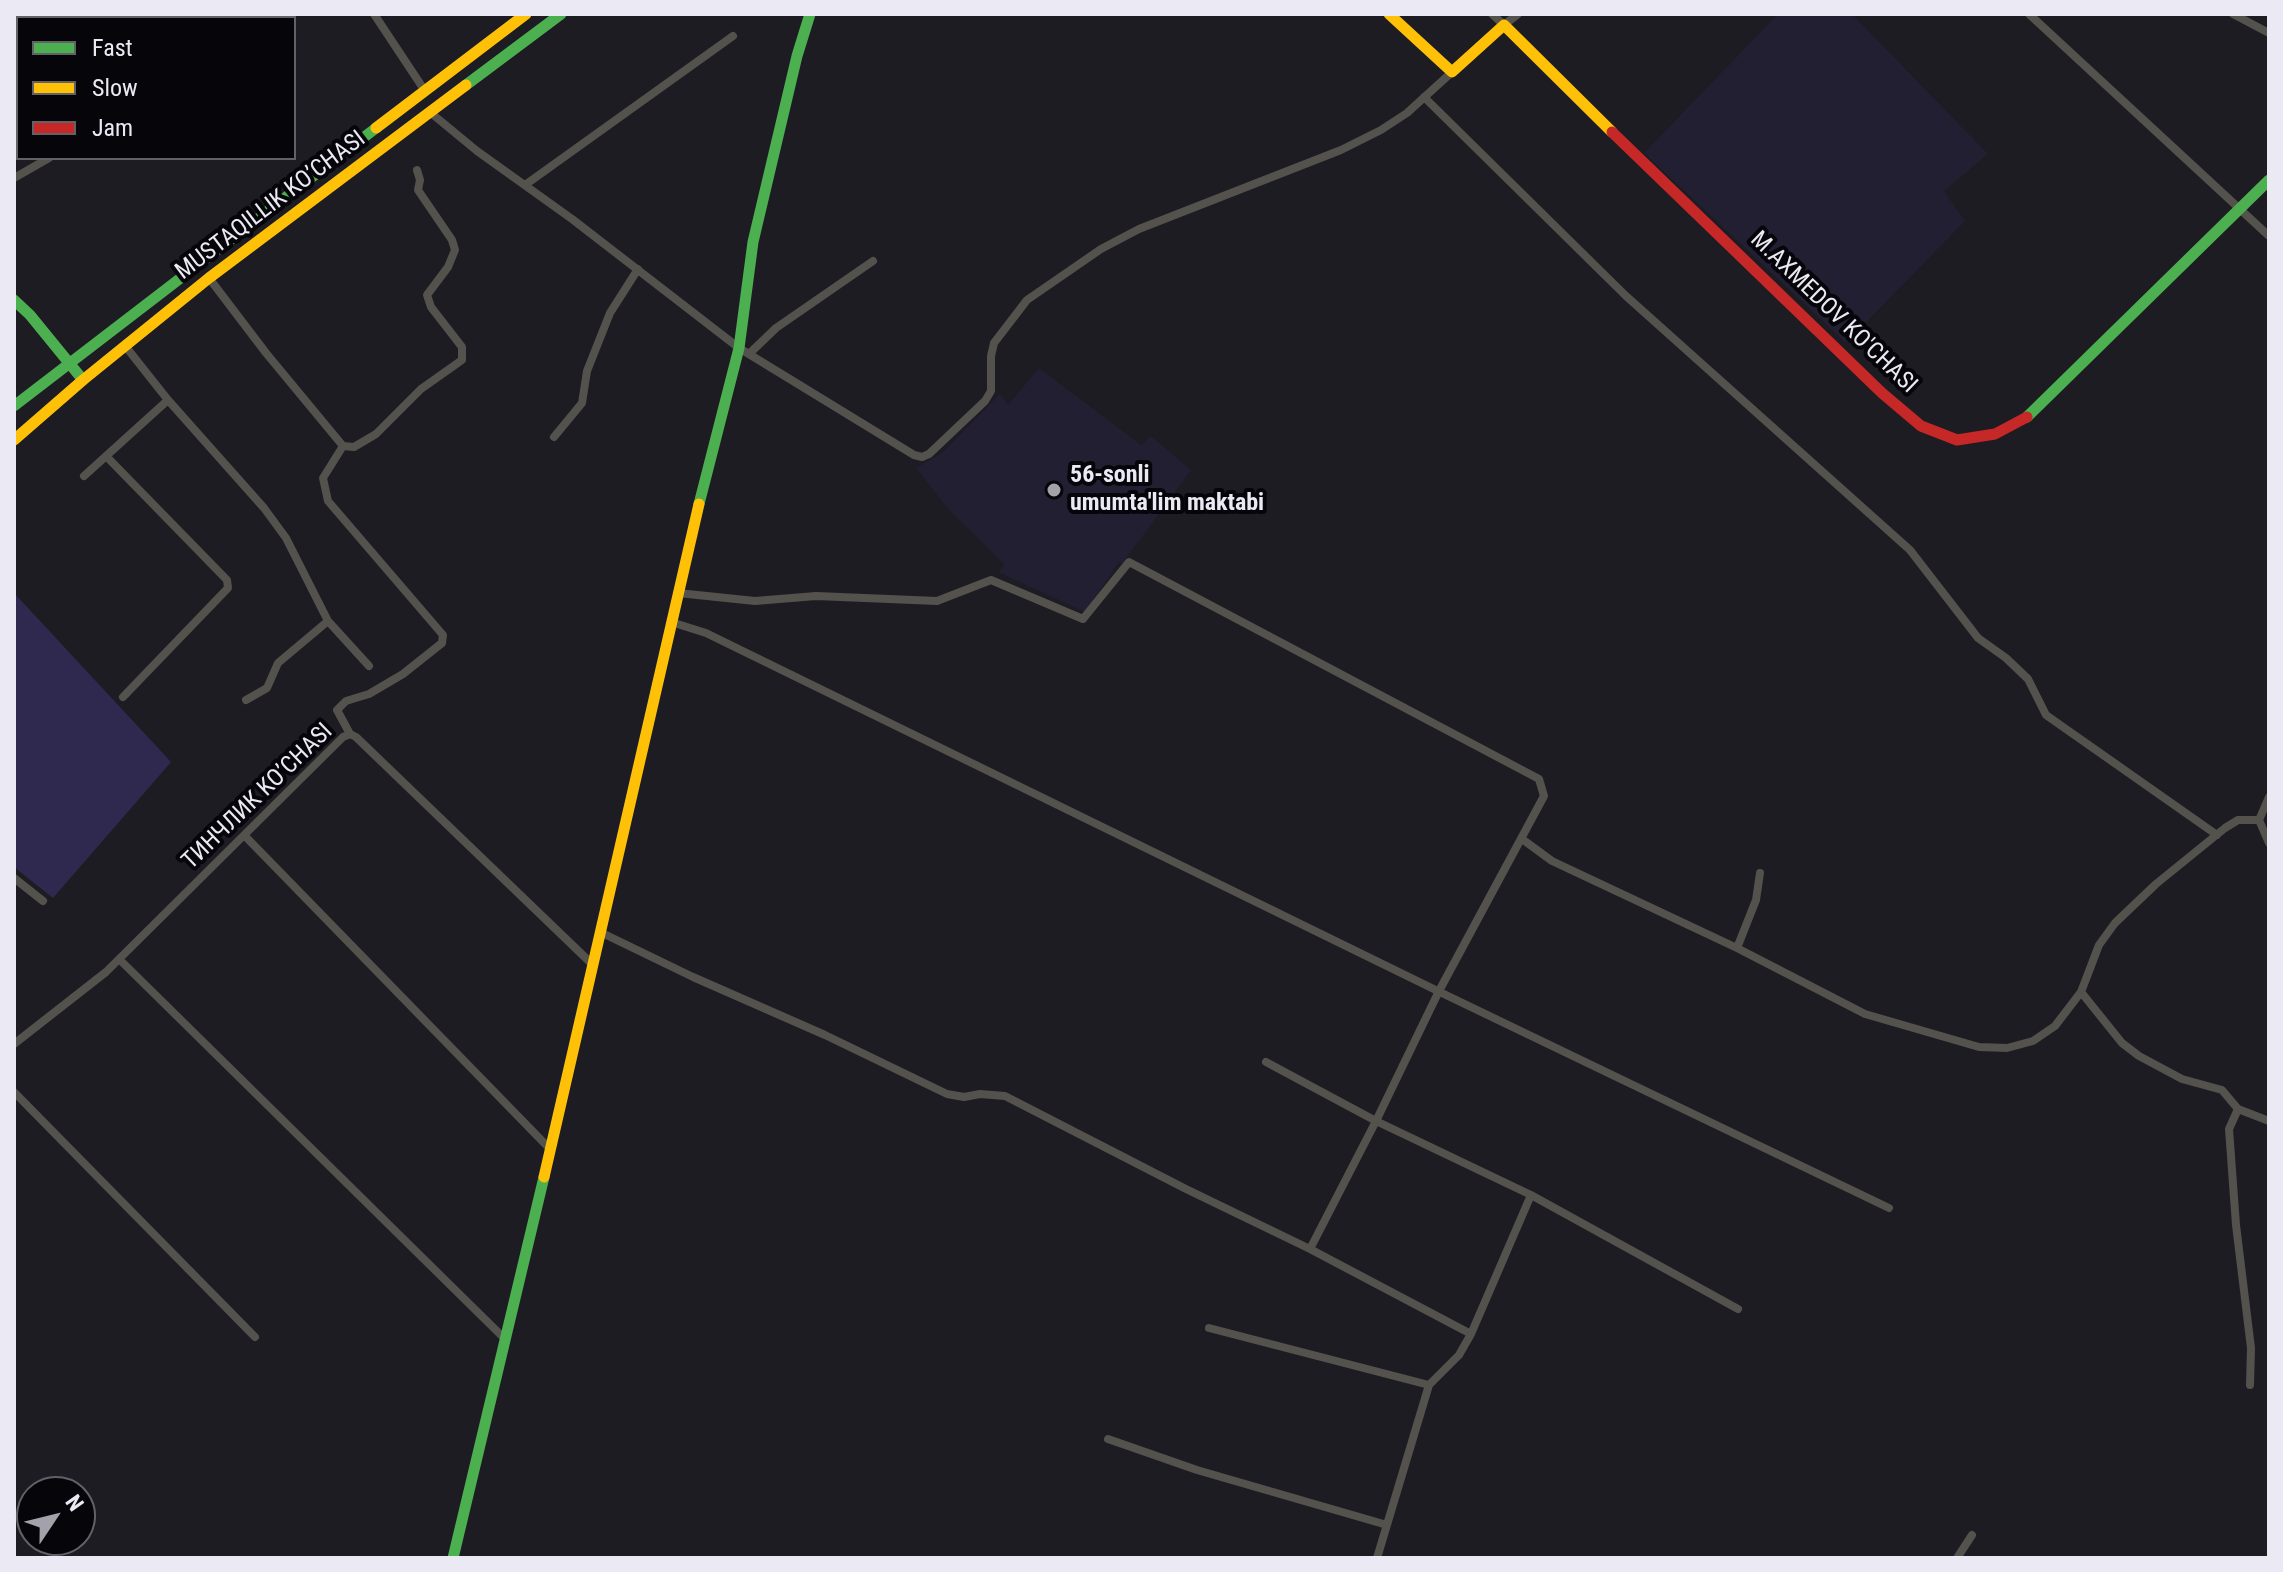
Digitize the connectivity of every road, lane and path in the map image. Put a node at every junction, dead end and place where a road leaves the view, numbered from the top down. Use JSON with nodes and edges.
{"nodes":[{"id":1,"x":374,"y":14,"type":"edge"},
{"id":2,"x":526,"y":14,"type":"edge"},
{"id":3,"x":561,"y":14,"type":"edge"},
{"id":4,"x":810,"y":14,"type":"edge"},
{"id":5,"x":1389,"y":14,"type":"edge"},
{"id":6,"x":1492,"y":14,"type":"edge"},
{"id":7,"x":1518,"y":14,"type":"edge"},
{"id":8,"x":2029,"y":14,"type":"edge"},
{"id":9,"x":2233,"y":14,"type":"edge"},
{"id":10,"x":1501,"y":27,"type":"junction"},
{"id":11,"x":2269,"y":33,"type":"edge"},
{"id":12,"x":733,"y":36,"type":"dead end"},
{"id":13,"x":1452,"y":72,"type":"junction"},
{"id":14,"x":425,"y":91,"type":"junction"},
{"id":15,"x":1424,"y":97,"type":"junction"},
{"id":16,"x":431,"y":113,"type":"junction"},
{"id":17,"x":46,"y":160,"type":"edge"},
{"id":18,"x":417,"y":170,"type":"dead end"},
{"id":19,"x":14,"y":178,"type":"edge"},
{"id":20,"x":2269,"y":180,"type":"edge"},
{"id":21,"x":525,"y":185,"type":"junction"},
{"id":22,"x":2240,"y":209,"type":"junction"},
{"id":23,"x":2269,"y":236,"type":"edge"},
{"id":24,"x":873,"y":261,"type":"dead end"},
{"id":25,"x":638,"y":269,"type":"junction"},
{"id":26,"x":209,"y":278,"type":"junction"},
{"id":27,"x":14,"y":300,"type":"edge"},
{"id":28,"x":126,"y":347,"type":"junction"},
{"id":29,"x":744,"y":351,"type":"junction"},
{"id":30,"x":68,"y":362,"type":"junction"},
{"id":31,"x":83,"y":380,"type":"junction"},
{"id":32,"x":168,"y":400,"type":"junction"},
{"id":33,"x":14,"y":406,"type":"edge"},
{"id":34,"x":554,"y":437,"type":"dead end"},
{"id":35,"x":14,"y":440,"type":"edge"},
{"id":36,"x":343,"y":446,"type":"junction"},
{"id":37,"x":106,"y":456,"type":"junction"},
{"id":38,"x":84,"y":476,"type":"dead end"},
{"id":39,"x":678,"y":593,"type":"junction"},
{"id":40,"x":328,"y":621,"type":"junction"},
{"id":41,"x":671,"y":622,"type":"junction"},
{"id":42,"x":369,"y":666,"type":"dead end"},
{"id":43,"x":123,"y":697,"type":"dead end"},
{"id":44,"x":246,"y":700,"type":"dead end"},
{"id":45,"x":350,"y":734,"type":"junction"},
{"id":46,"x":2269,"y":797,"type":"edge"},
{"id":47,"x":2259,"y":820,"type":"junction"},
{"id":48,"x":244,"y":835,"type":"junction"},
{"id":49,"x":2217,"y":835,"type":"junction"},
{"id":50,"x":1522,"y":839,"type":"junction"},
{"id":51,"x":2269,"y":843,"type":"edge"},
{"id":52,"x":1760,"y":873,"type":"dead end"},
{"id":53,"x":14,"y":878,"type":"edge"},
{"id":54,"x":43,"y":901,"type":"dead end"},
{"id":55,"x":600,"y":932,"type":"junction"},
{"id":56,"x":1737,"y":948,"type":"junction"},
{"id":57,"x":119,"y":959,"type":"junction"},
{"id":58,"x":592,"y":964,"type":"junction"},
{"id":59,"x":1439,"y":991,"type":"junction"},
{"id":60,"x":2081,"y":992,"type":"junction"},
{"id":61,"x":14,"y":1044,"type":"edge"},
{"id":62,"x":1266,"y":1062,"type":"dead end"},
{"id":63,"x":14,"y":1092,"type":"edge"},
{"id":64,"x":2238,"y":1109,"type":"junction"},
{"id":65,"x":1376,"y":1121,"type":"junction"},
{"id":66,"x":2269,"y":1121,"type":"edge"},
{"id":67,"x":550,"y":1149,"type":"junction"},
{"id":68,"x":1531,"y":1195,"type":"junction"},
{"id":69,"x":1889,"y":1208,"type":"dead end"},
{"id":70,"x":1310,"y":1249,"type":"junction"},
{"id":71,"x":1738,"y":1309,"type":"dead end"},
{"id":72,"x":1209,"y":1328,"type":"dead end"},
{"id":73,"x":1471,"y":1334,"type":"junction"},
{"id":74,"x":255,"y":1337,"type":"dead end"},
{"id":75,"x":506,"y":1340,"type":"junction"},
{"id":76,"x":1429,"y":1385,"type":"junction"},
{"id":77,"x":2250,"y":1385,"type":"dead end"},
{"id":78,"x":1108,"y":1439,"type":"dead end"},
{"id":79,"x":1387,"y":1525,"type":"junction"},
{"id":80,"x":1972,"y":1535,"type":"dead end"},
{"id":81,"x":453,"y":1558,"type":"edge"},
{"id":82,"x":1377,"y":1558,"type":"edge"},
{"id":83,"x":1957,"y":1558,"type":"edge"}],
"edges":[{"from":1,"to":14,"type":"street"},
{"from":2,"to":14,"type":"main road","name":"MUSTAQILLIK KO’CHASI"},
{"from":3,"to":16,"type":"main road","name":"MUSTAQILLIK KO’CHASI"},
{"from":4,"to":29,"type":"main road"},
{"from":5,"to":13,"type":"main road"},
{"from":6,"to":10,"type":"street"},
{"from":7,"to":10,"type":"street"},
{"from":8,"to":22,"type":"street"},
{"from":9,"to":11,"type":"street"},
{"from":10,"to":13,"type":"main road"},
{"from":10,"to":22,"type":"main road","name":"M.AXMEDOV KO'CHASI"},
{"from":12,"to":21,"type":"street"},
{"from":13,"to":15,"type":"street"},
{"from":14,"to":30,"type":"main road","name":"MUSTAQILLIK KO’CHASI"},
{"from":15,"to":29,"type":"street"},
{"from":15,"to":49,"type":"street"},
{"from":16,"to":21,"type":"street"},
{"from":16,"to":26,"type":"main road","name":"MUSTAQILLIK KO’CHASI"},
{"from":17,"to":19,"type":"street"},
{"from":18,"to":36,"type":"street"},
{"from":20,"to":22,"type":"main road","name":"M.AXMEDOV KO'CHASI"},
{"from":21,"to":25,"type":"street"},
{"from":22,"to":23,"type":"street"},
{"from":24,"to":29,"type":"street"},
{"from":25,"to":29,"type":"street"},
{"from":25,"to":34,"type":"street"},
{"from":26,"to":28,"type":"main road","name":"MUSTAQILLIK KO’CHASI"},
{"from":26,"to":36,"type":"street"},
{"from":27,"to":30,"type":"main road"},
{"from":28,"to":31,"type":"main road","name":"MUSTAQILLIK KO’CHASI"},
{"from":28,"to":32,"type":"street"},
{"from":29,"to":39,"type":"main road"},
{"from":30,"to":31,"type":"main road"},
{"from":30,"to":33,"type":"main road","name":"MUSTAQILLIK KO’CHASI"},
{"from":31,"to":35,"type":"main road","name":"MUSTAQILLIK KO’CHASI"},
{"from":32,"to":37,"type":"street"},
{"from":32,"to":40,"type":"street"},
{"from":36,"to":45,"type":"street"},
{"from":37,"to":38,"type":"street"},
{"from":37,"to":43,"type":"street"},
{"from":39,"to":41,"type":"main road"},
{"from":39,"to":50,"type":"street"},
{"from":40,"to":42,"type":"street"},
{"from":40,"to":44,"type":"street"},
{"from":41,"to":55,"type":"main road"},
{"from":41,"to":59,"type":"street"},
{"from":45,"to":48,"type":"street","name":"ТИНЧЛИК KO’CHASI"},
{"from":45,"to":58,"type":"street","name":"ТИНЧЛИК KO’CHASI"},
{"from":46,"to":47,"type":"street"},
{"from":47,"to":49,"type":"street"},
{"from":47,"to":51,"type":"street"},
{"from":48,"to":57,"type":"street","name":"ТИНЧЛИК KO’CHASI"},
{"from":48,"to":67,"type":"street"},
{"from":49,"to":60,"type":"street"},
{"from":50,"to":56,"type":"street"},
{"from":50,"to":59,"type":"street"},
{"from":52,"to":56,"type":"street"},
{"from":53,"to":54,"type":"street"},
{"from":55,"to":58,"type":"main road"},
{"from":55,"to":70,"type":"street"},
{"from":56,"to":60,"type":"street"},
{"from":57,"to":61,"type":"street","name":"ТИНЧЛИК KO’CHASI"},
{"from":57,"to":75,"type":"street"},
{"from":58,"to":67,"type":"main road"},
{"from":59,"to":65,"type":"street"},
{"from":59,"to":69,"type":"street"},
{"from":60,"to":64,"type":"street"},
{"from":62,"to":65,"type":"street"},
{"from":63,"to":74,"type":"street"},
{"from":64,"to":66,"type":"street"},
{"from":64,"to":77,"type":"street"},
{"from":65,"to":68,"type":"street"},
{"from":65,"to":70,"type":"street"},
{"from":67,"to":75,"type":"main road"},
{"from":68,"to":71,"type":"street"},
{"from":68,"to":73,"type":"street"},
{"from":70,"to":73,"type":"street"},
{"from":72,"to":76,"type":"street"},
{"from":73,"to":76,"type":"street"},
{"from":75,"to":81,"type":"main road"},
{"from":76,"to":79,"type":"street"},
{"from":78,"to":79,"type":"street"},
{"from":79,"to":82,"type":"street"},
{"from":80,"to":83,"type":"street"}]}
